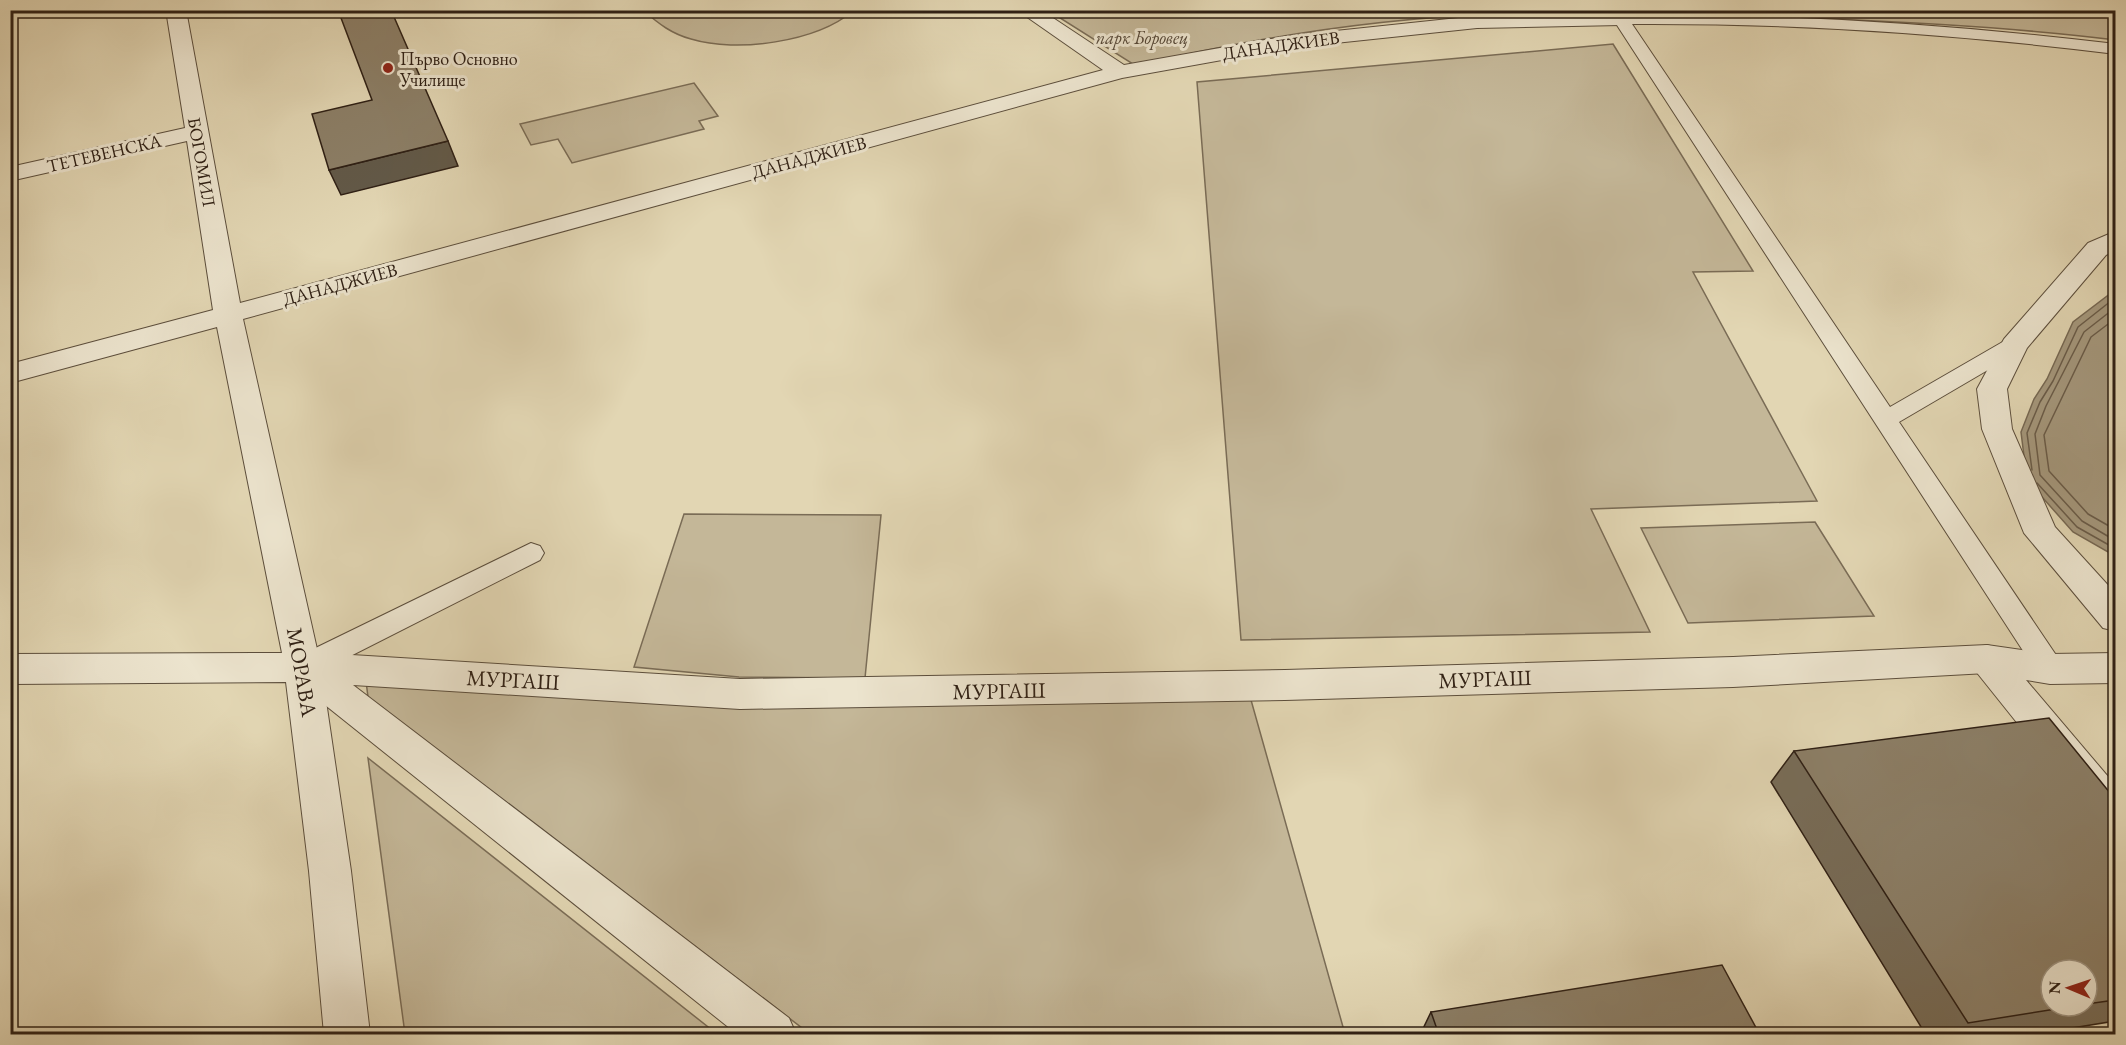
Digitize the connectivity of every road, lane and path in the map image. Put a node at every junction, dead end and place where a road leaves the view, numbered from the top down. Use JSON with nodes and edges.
{"nodes":[{"id":1,"x":176,"y":10,"type":"edge"},
{"id":2,"x":1026,"y":10,"type":"edge"},
{"id":3,"x":1621,"y":19,"type":"junction"},
{"id":4,"x":2115,"y":49,"type":"edge"},
{"id":5,"x":1120,"y":72,"type":"junction"},
{"id":6,"x":197,"y":132,"type":"junction"},
{"id":7,"x":10,"y":174,"type":"edge"},
{"id":8,"x":2115,"y":239,"type":"edge"},
{"id":9,"x":228,"y":314,"type":"junction"},
{"id":10,"x":2014,"y":345,"type":"junction"},
{"id":11,"x":10,"y":374,"type":"edge"},
{"id":12,"x":1885,"y":420,"type":"junction"},
{"id":13,"x":531,"y":553,"type":"dead end"},
{"id":14,"x":2115,"y":618,"type":"edge"},
{"id":15,"x":1987,"y":659,"type":"junction"},
{"id":16,"x":303,"y":667,"type":"junction"},
{"id":17,"x":2115,"y":668,"type":"edge"},
{"id":18,"x":10,"y":669,"type":"edge"},
{"id":19,"x":2050,"y":669,"type":"junction"},
{"id":20,"x":2115,"y":816,"type":"edge"},
{"id":21,"x":347,"y":1035,"type":"edge"},
{"id":22,"x":773,"y":1035,"type":"edge"}],
"edges":[{"from":1,"to":6,"type":"street","name":"БОГОМИЛ"},
{"from":2,"to":5,"type":"street"},
{"from":3,"to":4,"type":"lane"},
{"from":3,"to":5,"type":"street","name":"ДАНАДЖИЕВ"},
{"from":3,"to":12,"type":"lane"},
{"from":5,"to":9,"type":"street","name":"ДАНАДЖИЕВ"},
{"from":6,"to":7,"type":"street","name":"ТЕТЕВЕНСКА"},
{"from":6,"to":9,"type":"street","name":"БОГОМИЛ"},
{"from":8,"to":10,"type":"street"},
{"from":9,"to":11,"type":"street","name":"ДАНАДЖИЕВ"},
{"from":9,"to":16,"type":"street","name":"МОРАВА"},
{"from":10,"to":12,"type":"lane"},
{"from":10,"to":14,"type":"street"},
{"from":12,"to":19,"type":"lane"},
{"from":13,"to":16,"type":"lane"},
{"from":15,"to":16,"type":"street","name":"МУРГАШ"},
{"from":15,"to":19,"type":"street","name":"МУРГАШ"},
{"from":15,"to":20,"type":"street"},
{"from":16,"to":18,"type":"street","name":"МУРГАШ"},
{"from":16,"to":21,"type":"street","name":"МОРАВА"},
{"from":16,"to":22,"type":"street"},
{"from":17,"to":19,"type":"street","name":"МУРГАШ"}]}
